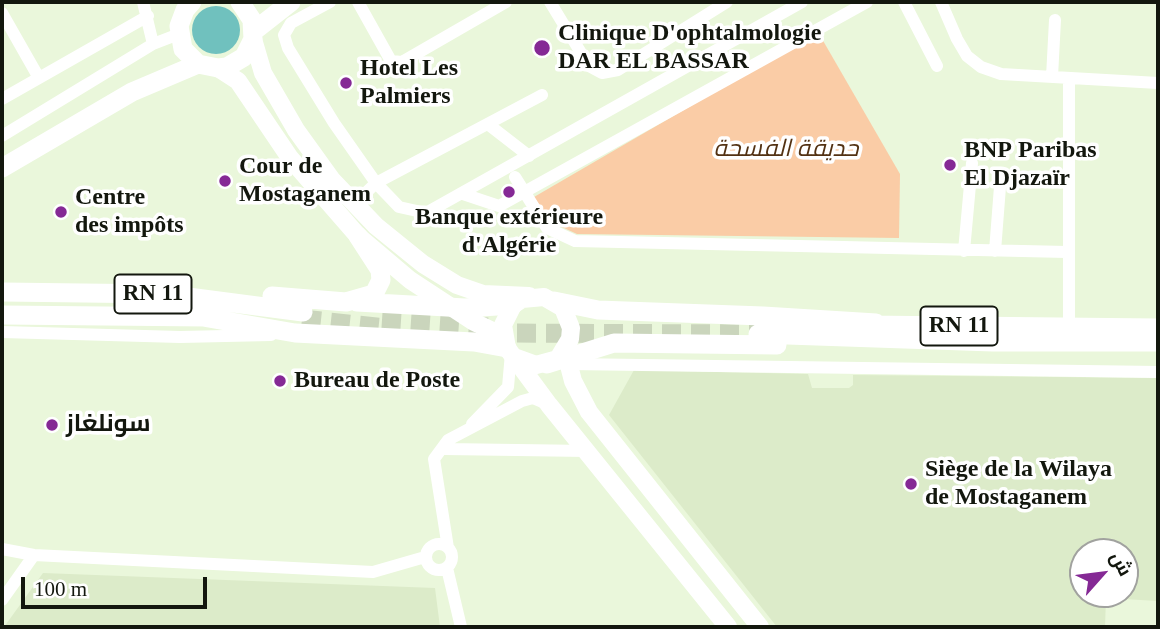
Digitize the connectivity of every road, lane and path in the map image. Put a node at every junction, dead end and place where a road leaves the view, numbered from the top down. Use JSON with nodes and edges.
{"nodes":[{"id":1,"x":144,"y":2,"type":"edge"},
{"id":2,"x":242,"y":2,"type":"edge"},
{"id":3,"x":291,"y":2,"type":"edge"},
{"id":4,"x":330,"y":2,"type":"edge"},
{"id":5,"x":358,"y":2,"type":"edge"},
{"id":6,"x":506,"y":2,"type":"edge"},
{"id":7,"x":550,"y":2,"type":"edge"},
{"id":8,"x":727,"y":2,"type":"edge"},
{"id":9,"x":802,"y":2,"type":"edge"},
{"id":10,"x":867,"y":2,"type":"edge"},
{"id":11,"x":904,"y":2,"type":"edge"},
{"id":12,"x":941,"y":2,"type":"edge"},
{"id":13,"x":187,"y":5,"type":"edge"},
{"id":14,"x":2,"y":13,"type":"edge"},
{"id":15,"x":148,"y":16,"type":"junction"},
{"id":16,"x":1055,"y":20,"type":"dead end"},
{"id":17,"x":253,"y":35,"type":"junction"},
{"id":18,"x":179,"y":36,"type":"junction"},
{"id":19,"x":153,"y":44,"type":"junction"},
{"id":20,"x":208,"y":66,"type":"junction"},
{"id":21,"x":937,"y":66,"type":"dead end"},
{"id":22,"x":1052,"y":77,"type":"junction"},
{"id":23,"x":39,"y":78,"type":"junction"},
{"id":24,"x":1069,"y":79,"type":"junction"},
{"id":25,"x":1158,"y":82,"type":"edge"},
{"id":26,"x":132,"y":92,"type":"junction"},
{"id":27,"x":542,"y":95,"type":"dead end"},
{"id":28,"x":2,"y":99,"type":"edge"},
{"id":29,"x":489,"y":125,"type":"junction"},
{"id":30,"x":2,"y":136,"type":"edge"},
{"id":31,"x":529,"y":156,"type":"junction"},
{"id":32,"x":972,"y":163,"type":"dead end"},
{"id":33,"x":2,"y":168,"type":"edge"},
{"id":34,"x":1001,"y":174,"type":"dead end"},
{"id":35,"x":515,"y":177,"type":"dead end"},
{"id":36,"x":376,"y":183,"type":"junction"},
{"id":37,"x":463,"y":194,"type":"junction"},
{"id":38,"x":523,"y":194,"type":"junction"},
{"id":39,"x":354,"y":204,"type":"junction"},
{"id":40,"x":358,"y":236,"type":"junction"},
{"id":41,"x":964,"y":251,"type":"junction"},
{"id":42,"x":995,"y":251,"type":"junction"},
{"id":43,"x":1067,"y":253,"type":"junction"},
{"id":44,"x":2,"y":292,"type":"edge"},
{"id":45,"x":165,"y":294,"type":"junction"},
{"id":46,"x":533,"y":296,"type":"junction"},
{"id":47,"x":554,"y":301,"type":"junction"},
{"id":48,"x":357,"y":302,"type":"junction"},
{"id":49,"x":513,"y":305,"type":"junction"},
{"id":50,"x":449,"y":307,"type":"junction"},
{"id":51,"x":2,"y":315,"type":"edge"},
{"id":52,"x":300,"y":322,"type":"junction"},
{"id":53,"x":1158,"y":328,"type":"edge"},
{"id":54,"x":1069,"y":329,"type":"junction"},
{"id":55,"x":759,"y":331,"type":"tunnel mouth"},
{"id":56,"x":899,"y":331,"type":"junction"},
{"id":57,"x":2,"y":332,"type":"edge"},
{"id":58,"x":1158,"y":342,"type":"edge"},
{"id":59,"x":509,"y":348,"type":"junction"},
{"id":60,"x":567,"y":357,"type":"junction"},
{"id":61,"x":547,"y":364,"type":"joint"},
{"id":62,"x":1158,"y":372,"type":"edge"},
{"id":63,"x":549,"y":405,"type":"junction"},
{"id":64,"x":470,"y":427,"type":"junction"},
{"id":65,"x":445,"y":449,"type":"junction"},
{"id":66,"x":588,"y":451,"type":"junction"},
{"id":67,"x":448,"y":548,"type":"junction"},
{"id":68,"x":2,"y":549,"type":"edge"},
{"id":69,"x":34,"y":555,"type":"junction"},
{"id":70,"x":425,"y":557,"type":"junction"},
{"id":71,"x":447,"y":568,"type":"junction"},
{"id":72,"x":2,"y":600,"type":"edge"},
{"id":73,"x":461,"y":627,"type":"edge"},
{"id":74,"x":728,"y":627,"type":"edge"},
{"id":75,"x":760,"y":627,"type":"edge"}],
"edges":[{"from":1,"to":15,"type":"street"},
{"from":2,"to":17,"type":"main road"},
{"from":3,"to":17,"type":"main road"},
{"from":4,"to":36,"type":"street"},
{"from":5,"to":6,"type":"street"},
{"from":7,"to":8,"type":"street"},
{"from":9,"to":31,"type":"street"},
{"from":10,"to":38,"type":"street"},
{"from":11,"to":21,"type":"street"},
{"from":12,"to":22,"type":"street"},
{"from":13,"to":18,"type":"main road"},
{"from":14,"to":23,"type":"street"},
{"from":15,"to":19,"type":"street"},
{"from":15,"to":23,"type":"street"},
{"from":16,"to":22,"type":"street"},
{"from":17,"to":20,"type":"main road"},
{"from":17,"to":39,"type":"main road"},
{"from":18,"to":19,"type":"street"},
{"from":18,"to":20,"type":"main road"},
{"from":18,"to":26,"type":"main road"},
{"from":19,"to":30,"type":"street"},
{"from":20,"to":26,"type":"main road"},
{"from":20,"to":40,"type":"main road"},
{"from":22,"to":24,"type":"street"},
{"from":23,"to":28,"type":"street"},
{"from":24,"to":25,"type":"street"},
{"from":24,"to":43,"type":"street"},
{"from":26,"to":33,"type":"main road"},
{"from":27,"to":29,"type":"street"},
{"from":29,"to":31,"type":"street"},
{"from":29,"to":36,"type":"street"},
{"from":31,"to":37,"type":"street"},
{"from":32,"to":41,"type":"street"},
{"from":34,"to":42,"type":"street"},
{"from":35,"to":38,"type":"street"},
{"from":36,"to":37,"type":"street"},
{"from":36,"to":39,"type":"street"},
{"from":37,"to":38,"type":"street"},
{"from":38,"to":41,"type":"street"},
{"from":39,"to":46,"type":"main road"},
{"from":40,"to":48,"type":"main road"},
{"from":40,"to":50,"type":"main road"},
{"from":41,"to":42,"type":"street"},
{"from":42,"to":43,"type":"street"},
{"from":43,"to":54,"type":"street"},
{"from":44,"to":45,"type":"main road","number":"RN 11"},
{"from":45,"to":48,"type":"main road"},
{"from":45,"to":52,"type":"main road","number":"RN 11"},
{"from":46,"to":47,"type":"main road"},
{"from":46,"to":49,"type":"main road"},
{"from":47,"to":56,"type":"main road"},
{"from":47,"to":60,"type":"main road"},
{"from":48,"to":50,"type":"main road"},
{"from":49,"to":50,"type":"main road"},
{"from":49,"to":59,"type":"main road"},
{"from":50,"to":59,"type":"main road"},
{"from":51,"to":52,"type":"main road","number":"RN 11"},
{"from":52,"to":57,"type":"street"},
{"from":52,"to":59,"type":"main road"},
{"from":53,"to":54,"type":"main road","number":"RN 11"},
{"from":54,"to":56,"type":"main road","number":"RN 11"},
{"from":55,"to":56,"type":"main road","number":"RN 11"},
{"from":56,"to":58,"type":"main road","number":"RN 11"},
{"from":56,"to":60,"type":"main road"},
{"from":59,"to":61,"type":"main road"},
{"from":59,"to":63,"type":"main road"},
{"from":59,"to":64,"type":"street"},
{"from":60,"to":61,"type":"main road"},
{"from":60,"to":62,"type":"street"},
{"from":60,"to":75,"type":"main road"},
{"from":63,"to":64,"type":"street"},
{"from":63,"to":66,"type":"main road"},
{"from":64,"to":65,"type":"street"},
{"from":65,"to":66,"type":"street"},
{"from":65,"to":67,"type":"street"},
{"from":66,"to":74,"type":"main road"},
{"from":67,"to":70,"type":"street"},
{"from":67,"to":71,"type":"street"},
{"from":68,"to":69,"type":"street"},
{"from":69,"to":70,"type":"street"},
{"from":69,"to":72,"type":"street"},
{"from":70,"to":71,"type":"street"},
{"from":71,"to":73,"type":"street"}]}
